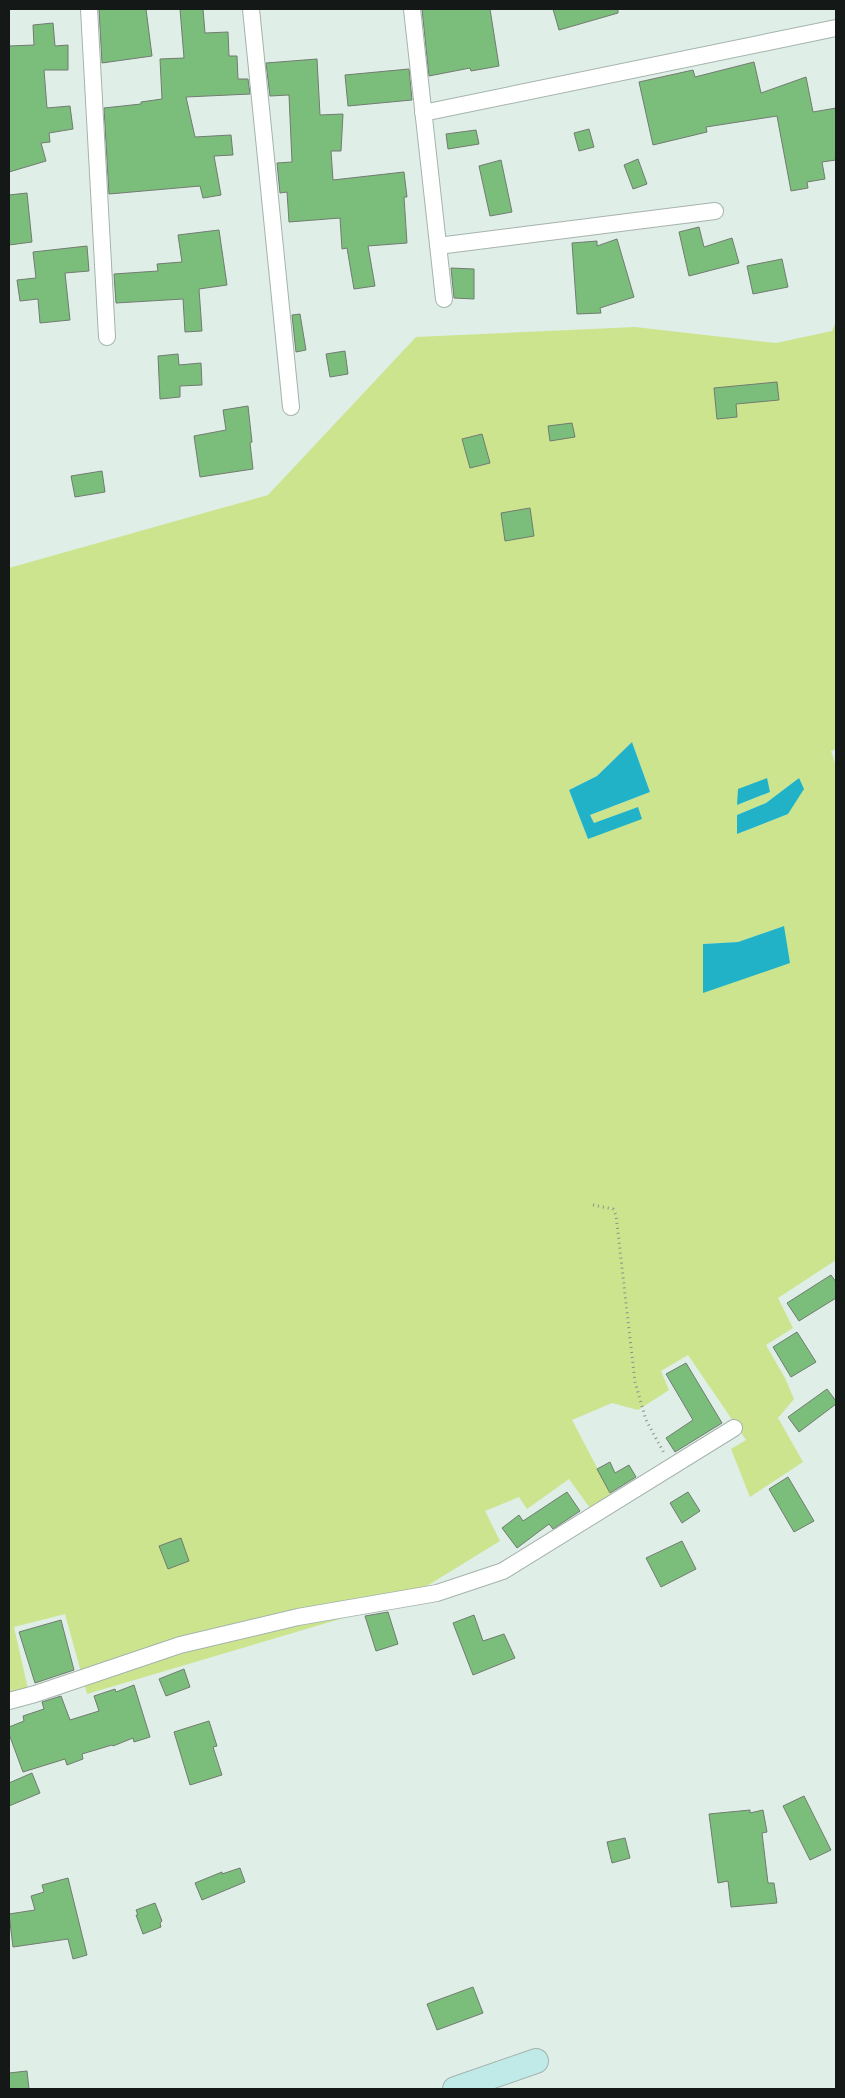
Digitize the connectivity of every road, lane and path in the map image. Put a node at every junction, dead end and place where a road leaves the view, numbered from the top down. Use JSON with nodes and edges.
{"nodes":[{"id":1,"x":89,"y":9,"type":"edge"},
{"id":2,"x":251,"y":9,"type":"edge"},
{"id":3,"x":412,"y":9,"type":"edge"},
{"id":4,"x":836,"y":28,"type":"edge"},
{"id":5,"x":423,"y":113,"type":"junction"},
{"id":6,"x":715,"y":210,"type":"dead end"},
{"id":7,"x":438,"y":246,"type":"junction"},
{"id":8,"x":444,"y":299,"type":"dead end"},
{"id":9,"x":107,"y":337,"type":"dead end"},
{"id":10,"x":291,"y":407,"type":"dead end"},
{"id":11,"x":592,"y":1205,"type":"dead end"},
{"id":12,"x":734,"y":1428,"type":"dead end"},
{"id":13,"x":672,"y":1467,"type":"junction"},
{"id":14,"x":9,"y":1701,"type":"edge"},
{"id":15,"x":536,"y":2061,"type":"dead end"},
{"id":16,"x":454,"y":2089,"type":"edge"}],
"edges":[{"from":1,"to":9,"type":"street"},
{"from":2,"to":10,"type":"street"},
{"from":3,"to":5,"type":"street"},
{"from":4,"to":5,"type":"street"},
{"from":5,"to":7,"type":"street"},
{"from":6,"to":7,"type":"street"},
{"from":7,"to":8,"type":"street"},
{"from":11,"to":13,"type":"path"},
{"from":12,"to":13,"type":"street"},
{"from":13,"to":14,"type":"street"},
{"from":15,"to":16,"type":"street"}]}
